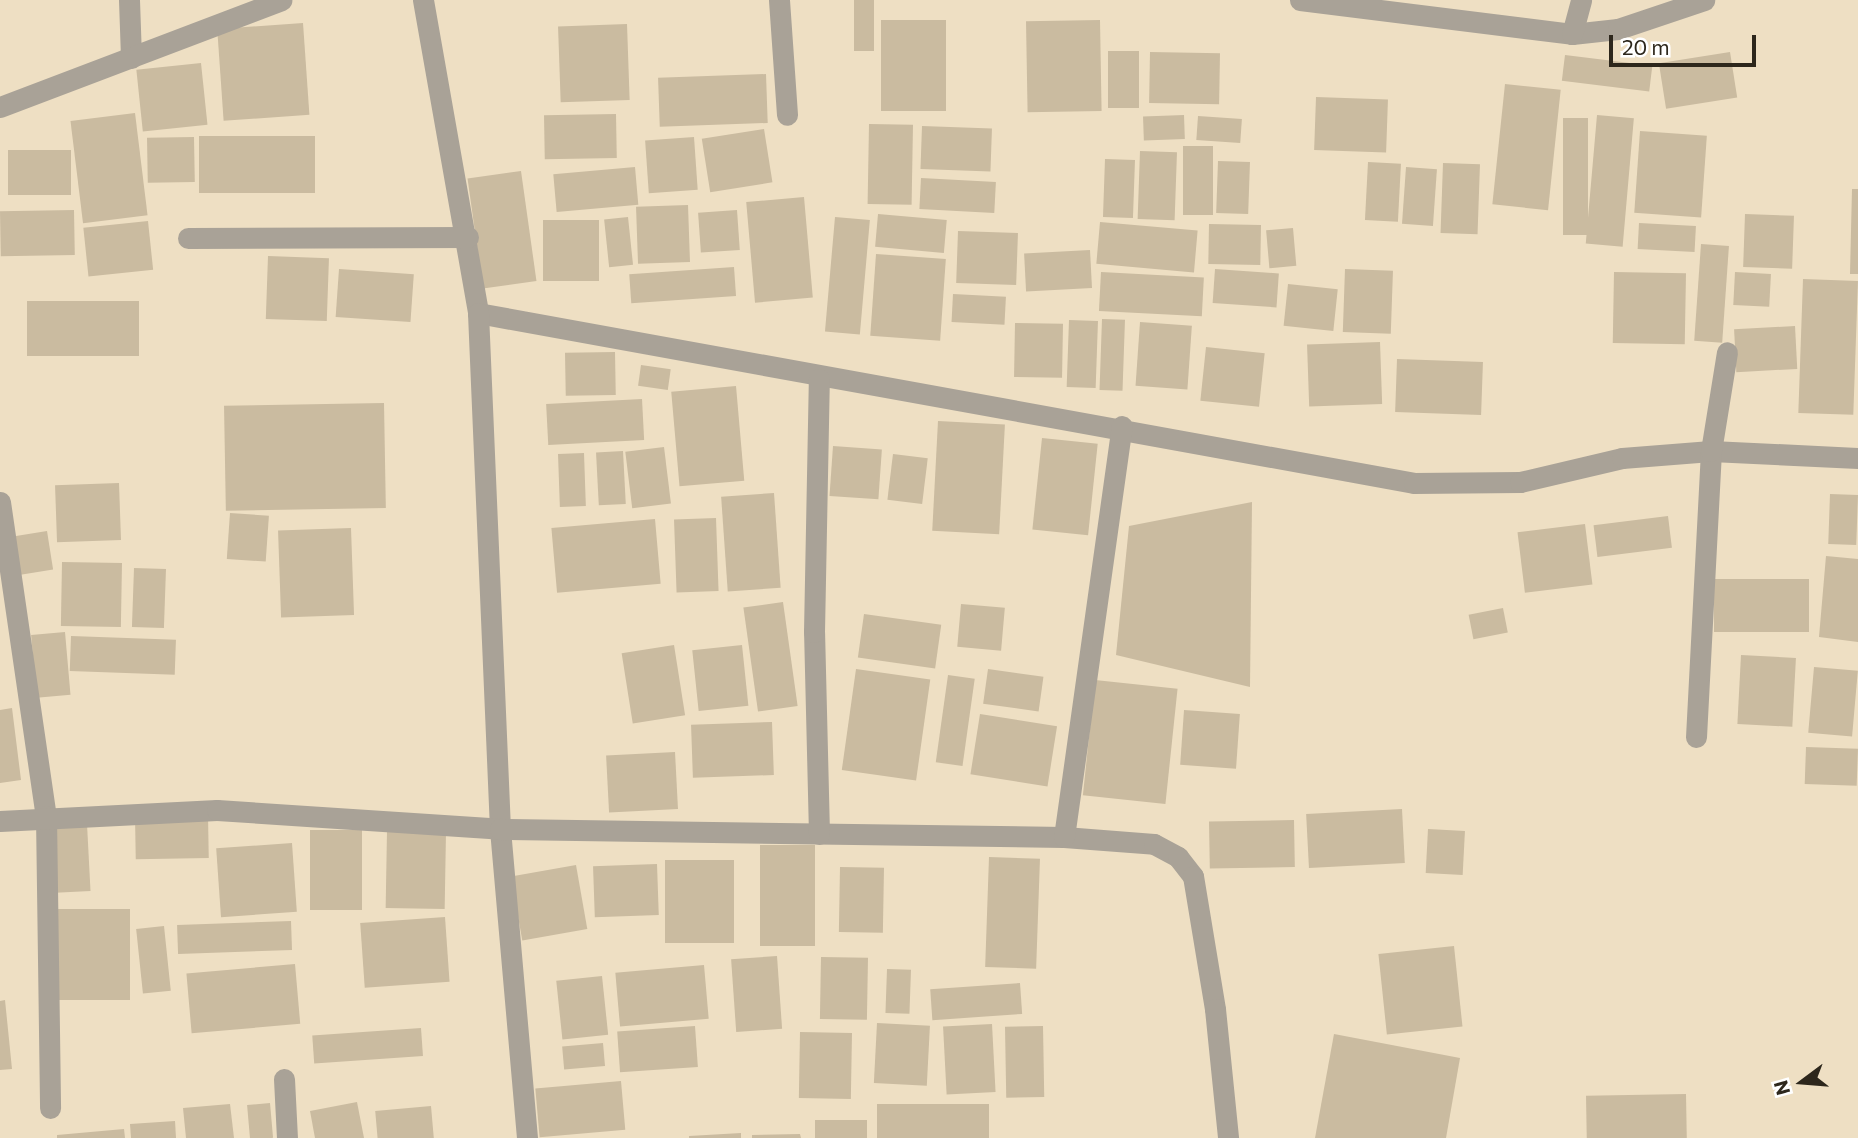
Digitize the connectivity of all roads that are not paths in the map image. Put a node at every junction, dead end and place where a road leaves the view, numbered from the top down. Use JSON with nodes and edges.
{"nodes":[{"id":1,"x":129,"y":0,"type":"edge"},
{"id":2,"x":281,"y":0,"type":"edge"},
{"id":3,"x":423,"y":0,"type":"edge"},
{"id":4,"x":779,"y":0,"type":"edge"},
{"id":5,"x":1300,"y":0,"type":"edge"},
{"id":6,"x":1581,"y":0,"type":"edge"},
{"id":7,"x":1704,"y":0,"type":"edge"},
{"id":8,"x":1572,"y":34,"type":"junction"},
{"id":9,"x":131,"y":58,"type":"junction"},
{"id":10,"x":0,"y":107,"type":"edge"},
{"id":11,"x":787,"y":115,"type":"dead end"},
{"id":12,"x":468,"y":237,"type":"junction"},
{"id":13,"x":188,"y":238,"type":"dead end"},
{"id":14,"x":478,"y":313,"type":"junction"},
{"id":15,"x":1727,"y":352,"type":"dead end"},
{"id":16,"x":819,"y":379,"type":"junction"},
{"id":17,"x":1122,"y":426,"type":"junction"},
{"id":18,"x":1712,"y":451,"type":"junction"},
{"id":19,"x":1858,"y":458,"type":"edge"},
{"id":20,"x":0,"y":502,"type":"edge"},
{"id":21,"x":1696,"y":737,"type":"dead end"},
{"id":22,"x":46,"y":816,"type":"junction"},
{"id":23,"x":0,"y":821,"type":"edge"},
{"id":24,"x":500,"y":828,"type":"junction"},
{"id":25,"x":819,"y":834,"type":"junction"},
{"id":26,"x":1064,"y":837,"type":"junction"},
{"id":27,"x":284,"y":1079,"type":"dead end"},
{"id":28,"x":50,"y":1108,"type":"dead end"},
{"id":29,"x":287,"y":1138,"type":"edge"},
{"id":30,"x":527,"y":1138,"type":"edge"},
{"id":31,"x":1228,"y":1138,"type":"edge"}],
"edges":[{"from":1,"to":9,"type":"street"},
{"from":2,"to":9,"type":"street"},
{"from":3,"to":12,"type":"street"},
{"from":4,"to":11,"type":"street"},
{"from":5,"to":8,"type":"street"},
{"from":6,"to":8,"type":"street"},
{"from":7,"to":8,"type":"street"},
{"from":9,"to":10,"type":"street"},
{"from":12,"to":13,"type":"street"},
{"from":12,"to":14,"type":"street"},
{"from":14,"to":16,"type":"street"},
{"from":14,"to":24,"type":"street"},
{"from":15,"to":18,"type":"street"},
{"from":16,"to":17,"type":"street"},
{"from":16,"to":25,"type":"street"},
{"from":17,"to":18,"type":"street"},
{"from":17,"to":26,"type":"street"},
{"from":18,"to":19,"type":"street"},
{"from":18,"to":21,"type":"street"},
{"from":20,"to":22,"type":"street"},
{"from":22,"to":23,"type":"street"},
{"from":22,"to":24,"type":"street"},
{"from":22,"to":28,"type":"street"},
{"from":24,"to":25,"type":"street"},
{"from":24,"to":30,"type":"street"},
{"from":25,"to":26,"type":"street"},
{"from":26,"to":31,"type":"street"},
{"from":27,"to":29,"type":"street"}]}
